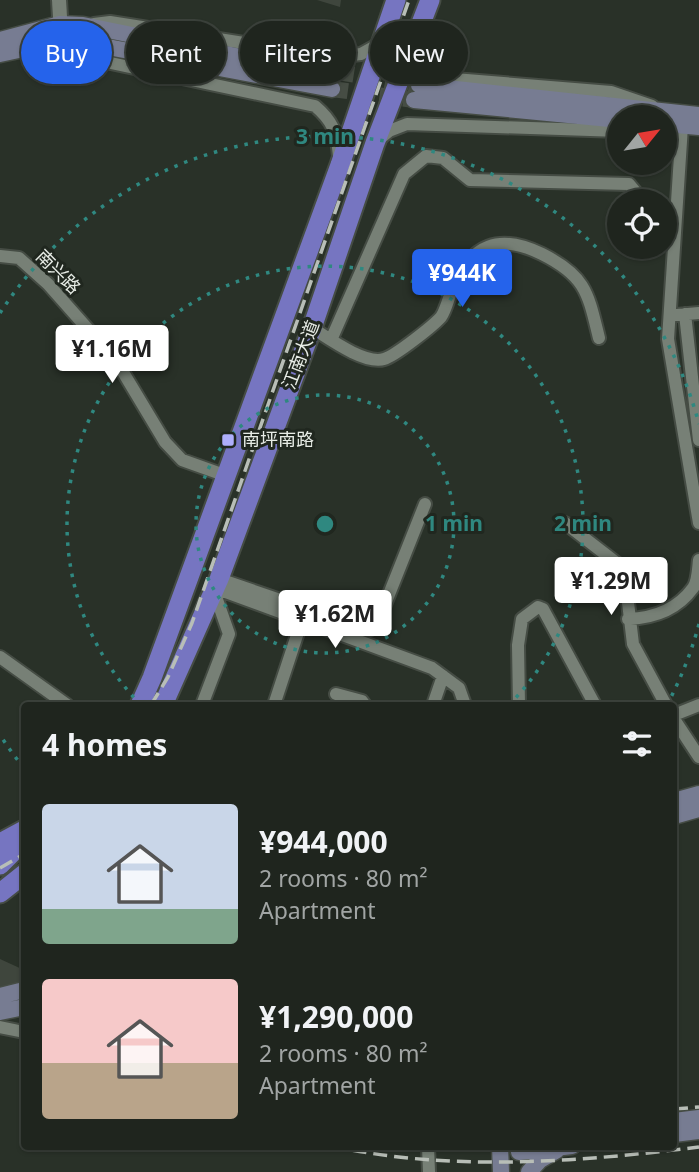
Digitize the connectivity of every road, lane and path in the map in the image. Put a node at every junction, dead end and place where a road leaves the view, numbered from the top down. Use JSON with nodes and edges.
{"nodes":[{"id":1,"x":59,"y":0,"type":"edge"},
{"id":2,"x":396,"y":0,"type":"edge"},
{"id":3,"x":430,"y":0,"type":"edge"},
{"id":4,"x":60,"y":21,"type":"edge"},
{"id":5,"x":390,"y":21,"type":"edge"},
{"id":6,"x":422,"y":21,"type":"edge"},
{"id":7,"x":112,"y":22,"type":"edge"},
{"id":8,"x":112,"y":32,"type":"edge"},
{"id":9,"x":21,"y":38,"type":"edge"},
{"id":10,"x":0,"y":40,"type":"edge"},
{"id":11,"x":21,"y":47,"type":"edge"},
{"id":12,"x":112,"y":47,"type":"edge"},
{"id":13,"x":370,"y":49,"type":"edge"},
{"id":14,"x":0,"y":54,"type":"edge"},
{"id":15,"x":240,"y":57,"type":"edge"},
{"id":16,"x":112,"y":63,"type":"edge"},
{"id":17,"x":370,"y":80,"type":"edge"},
{"id":18,"x":468,"y":80,"type":"edge"},
{"id":19,"x":398,"y":84,"type":"edge"},
{"id":20,"x":332,"y":89,"type":"tunnel mouth"},
{"id":21,"x":607,"y":112,"type":"edge"},
{"id":22,"x":699,"y":116,"type":"edge"},
{"id":23,"x":607,"y":118,"type":"edge"},
{"id":24,"x":677,"y":120,"type":"edge"},
{"id":25,"x":681,"y":120,"type":"junction"},
{"id":26,"x":677,"y":122,"type":"edge"},
{"id":27,"x":699,"y":127,"type":"edge"},
{"id":28,"x":607,"y":131,"type":"edge"},
{"id":29,"x":375,"y":143,"type":"junction"},
{"id":30,"x":340,"y":165,"type":"junction"},
{"id":31,"x":633,"y":189,"type":"edge"},
{"id":32,"x":677,"y":201,"type":"edge"},
{"id":33,"x":0,"y":256,"type":"edge"},
{"id":34,"x":674,"y":259,"type":"edge"},
{"id":35,"x":699,"y":313,"type":"edge"},
{"id":36,"x":685,"y":314,"type":"junction"},
{"id":37,"x":670,"y":316,"type":"junction"},
{"id":38,"x":312,"y":328,"type":"junction"},
{"id":39,"x":599,"y":338,"type":"dead end"},
{"id":40,"x":331,"y":340,"type":"junction"},
{"id":41,"x":699,"y":440,"type":"edge"},
{"id":42,"x":224,"y":475,"type":"junction"},
{"id":43,"x":425,"y":504,"type":"dead end"},
{"id":44,"x":565,"y":523,"type":"dead end"},
{"id":45,"x":699,"y":523,"type":"edge"},
{"id":46,"x":699,"y":560,"type":"edge"},
{"id":47,"x":216,"y":586,"type":"junction"},
{"id":48,"x":628,"y":619,"type":"junction"},
{"id":49,"x":302,"y":620,"type":"junction"},
{"id":50,"x":0,"y":657,"type":"edge"},
{"id":51,"x":443,"y":676,"type":"junction"},
{"id":52,"x":336,"y":694,"type":"dead end"},
{"id":53,"x":63,"y":702,"type":"edge"},
{"id":54,"x":140,"y":702,"type":"edge"},
{"id":55,"x":164,"y":702,"type":"edge"},
{"id":56,"x":203,"y":702,"type":"edge"},
{"id":57,"x":275,"y":702,"type":"edge"},
{"id":58,"x":363,"y":702,"type":"edge"},
{"id":59,"x":434,"y":702,"type":"edge"},
{"id":60,"x":464,"y":702,"type":"edge"},
{"id":61,"x":519,"y":702,"type":"edge"},
{"id":62,"x":593,"y":702,"type":"edge"},
{"id":63,"x":664,"y":702,"type":"edge"},
{"id":64,"x":699,"y":705,"type":"edge"},
{"id":65,"x":677,"y":716,"type":"edge"},
{"id":66,"x":677,"y":722,"type":"edge"},
{"id":67,"x":699,"y":757,"type":"edge"},
{"id":68,"x":699,"y":793,"type":"edge"},
{"id":69,"x":677,"y":800,"type":"edge"},
{"id":70,"x":699,"y":809,"type":"edge"},
{"id":71,"x":677,"y":815,"type":"edge"},
{"id":72,"x":21,"y":832,"type":"edge"},
{"id":73,"x":0,"y":843,"type":"edge"},
{"id":74,"x":21,"y":844,"type":"edge"},
{"id":75,"x":0,"y":865,"type":"edge"},
{"id":76,"x":21,"y":876,"type":"edge"},
{"id":77,"x":0,"y":893,"type":"edge"},
{"id":78,"x":21,"y":991,"type":"edge"},
{"id":79,"x":0,"y":996,"type":"edge"},
{"id":80,"x":21,"y":1008,"type":"edge"},
{"id":81,"x":0,"y":1012,"type":"edge"},
{"id":82,"x":0,"y":1027,"type":"edge"},
{"id":83,"x":21,"y":1031,"type":"edge"},
{"id":84,"x":699,"y":1118,"type":"edge"},
{"id":85,"x":677,"y":1121,"type":"edge"},
{"id":86,"x":699,"y":1131,"type":"edge"},
{"id":87,"x":677,"y":1134,"type":"edge"},
{"id":88,"x":428,"y":1150,"type":"edge"},
{"id":89,"x":500,"y":1150,"type":"edge"},
{"id":90,"x":519,"y":1150,"type":"edge"},
{"id":91,"x":561,"y":1150,"type":"edge"},
{"id":92,"x":429,"y":1172,"type":"edge"},
{"id":93,"x":501,"y":1172,"type":"edge"},
{"id":94,"x":520,"y":1172,"type":"edge"},
{"id":95,"x":529,"y":1172,"type":"edge"}],
"edges":[{"from":1,"to":4,"type":"street"},
{"from":2,"to":5,"type":"highway","name":"江南大道"},
{"from":3,"to":6,"type":"highway","name":"江南大道"},
{"from":7,"to":13,"type":"street"},
{"from":8,"to":15,"type":"main road"},
{"from":9,"to":10,"type":"main road"},
{"from":11,"to":14,"type":"main road"},
{"from":12,"to":20,"type":"main road"},
{"from":16,"to":30,"type":"street"},
{"from":17,"to":30,"type":"highway","name":"江南大道"},
{"from":18,"to":25,"type":"street"},
{"from":19,"to":29,"type":"highway","name":"江南大道"},
{"from":21,"to":23,"type":"main road"},
{"from":22,"to":25,"type":"main road"},
{"from":24,"to":25,"type":"main road"},
{"from":25,"to":26,"type":"main road"},
{"from":25,"to":27,"type":"main road"},
{"from":25,"to":32,"type":"street"},
{"from":28,"to":29,"type":"street"},
{"from":29,"to":38,"type":"highway","name":"江南大道"},
{"from":30,"to":42,"type":"highway","name":"江南大道"},
{"from":31,"to":40,"type":"street"},
{"from":33,"to":42,"type":"street","name":"南兴路"},
{"from":34,"to":37,"type":"street"},
{"from":35,"to":36,"type":"street"},
{"from":36,"to":37,"type":"street"},
{"from":36,"to":41,"type":"street"},
{"from":37,"to":45,"type":"street"},
{"from":38,"to":40,"type":"street"},
{"from":38,"to":47,"type":"highway","name":"江南大道"},
{"from":39,"to":40,"type":"street"},
{"from":42,"to":54,"type":"highway","name":"江南大道"},
{"from":43,"to":47,"type":"street"},
{"from":44,"to":48,"type":"street"},
{"from":46,"to":48,"type":"street"},
{"from":47,"to":49,"type":"street"},
{"from":47,"to":55,"type":"highway","name":"江南大道"},
{"from":47,"to":56,"type":"street"},
{"from":48,"to":63,"type":"street"},
{"from":49,"to":51,"type":"street"},
{"from":49,"to":57,"type":"street"},
{"from":50,"to":53,"type":"street"},
{"from":51,"to":59,"type":"street"},
{"from":51,"to":60,"type":"street"},
{"from":52,"to":58,"type":"street"},
{"from":61,"to":62,"type":"street"},
{"from":64,"to":65,"type":"street"},
{"from":66,"to":67,"type":"street"},
{"from":68,"to":69,"type":"main road"},
{"from":70,"to":71,"type":"main road"},
{"from":72,"to":73,"type":"highway"},
{"from":74,"to":75,"type":"highway"},
{"from":76,"to":77,"type":"highway"},
{"from":78,"to":79,"type":"main road"},
{"from":80,"to":81,"type":"main road"},
{"from":82,"to":83,"type":"street"},
{"from":84,"to":85,"type":"main road"},
{"from":86,"to":87,"type":"main road"},
{"from":88,"to":92,"type":"street"},
{"from":89,"to":93,"type":"main road"},
{"from":90,"to":94,"type":"main road"},
{"from":91,"to":95,"type":"main road"}]}
